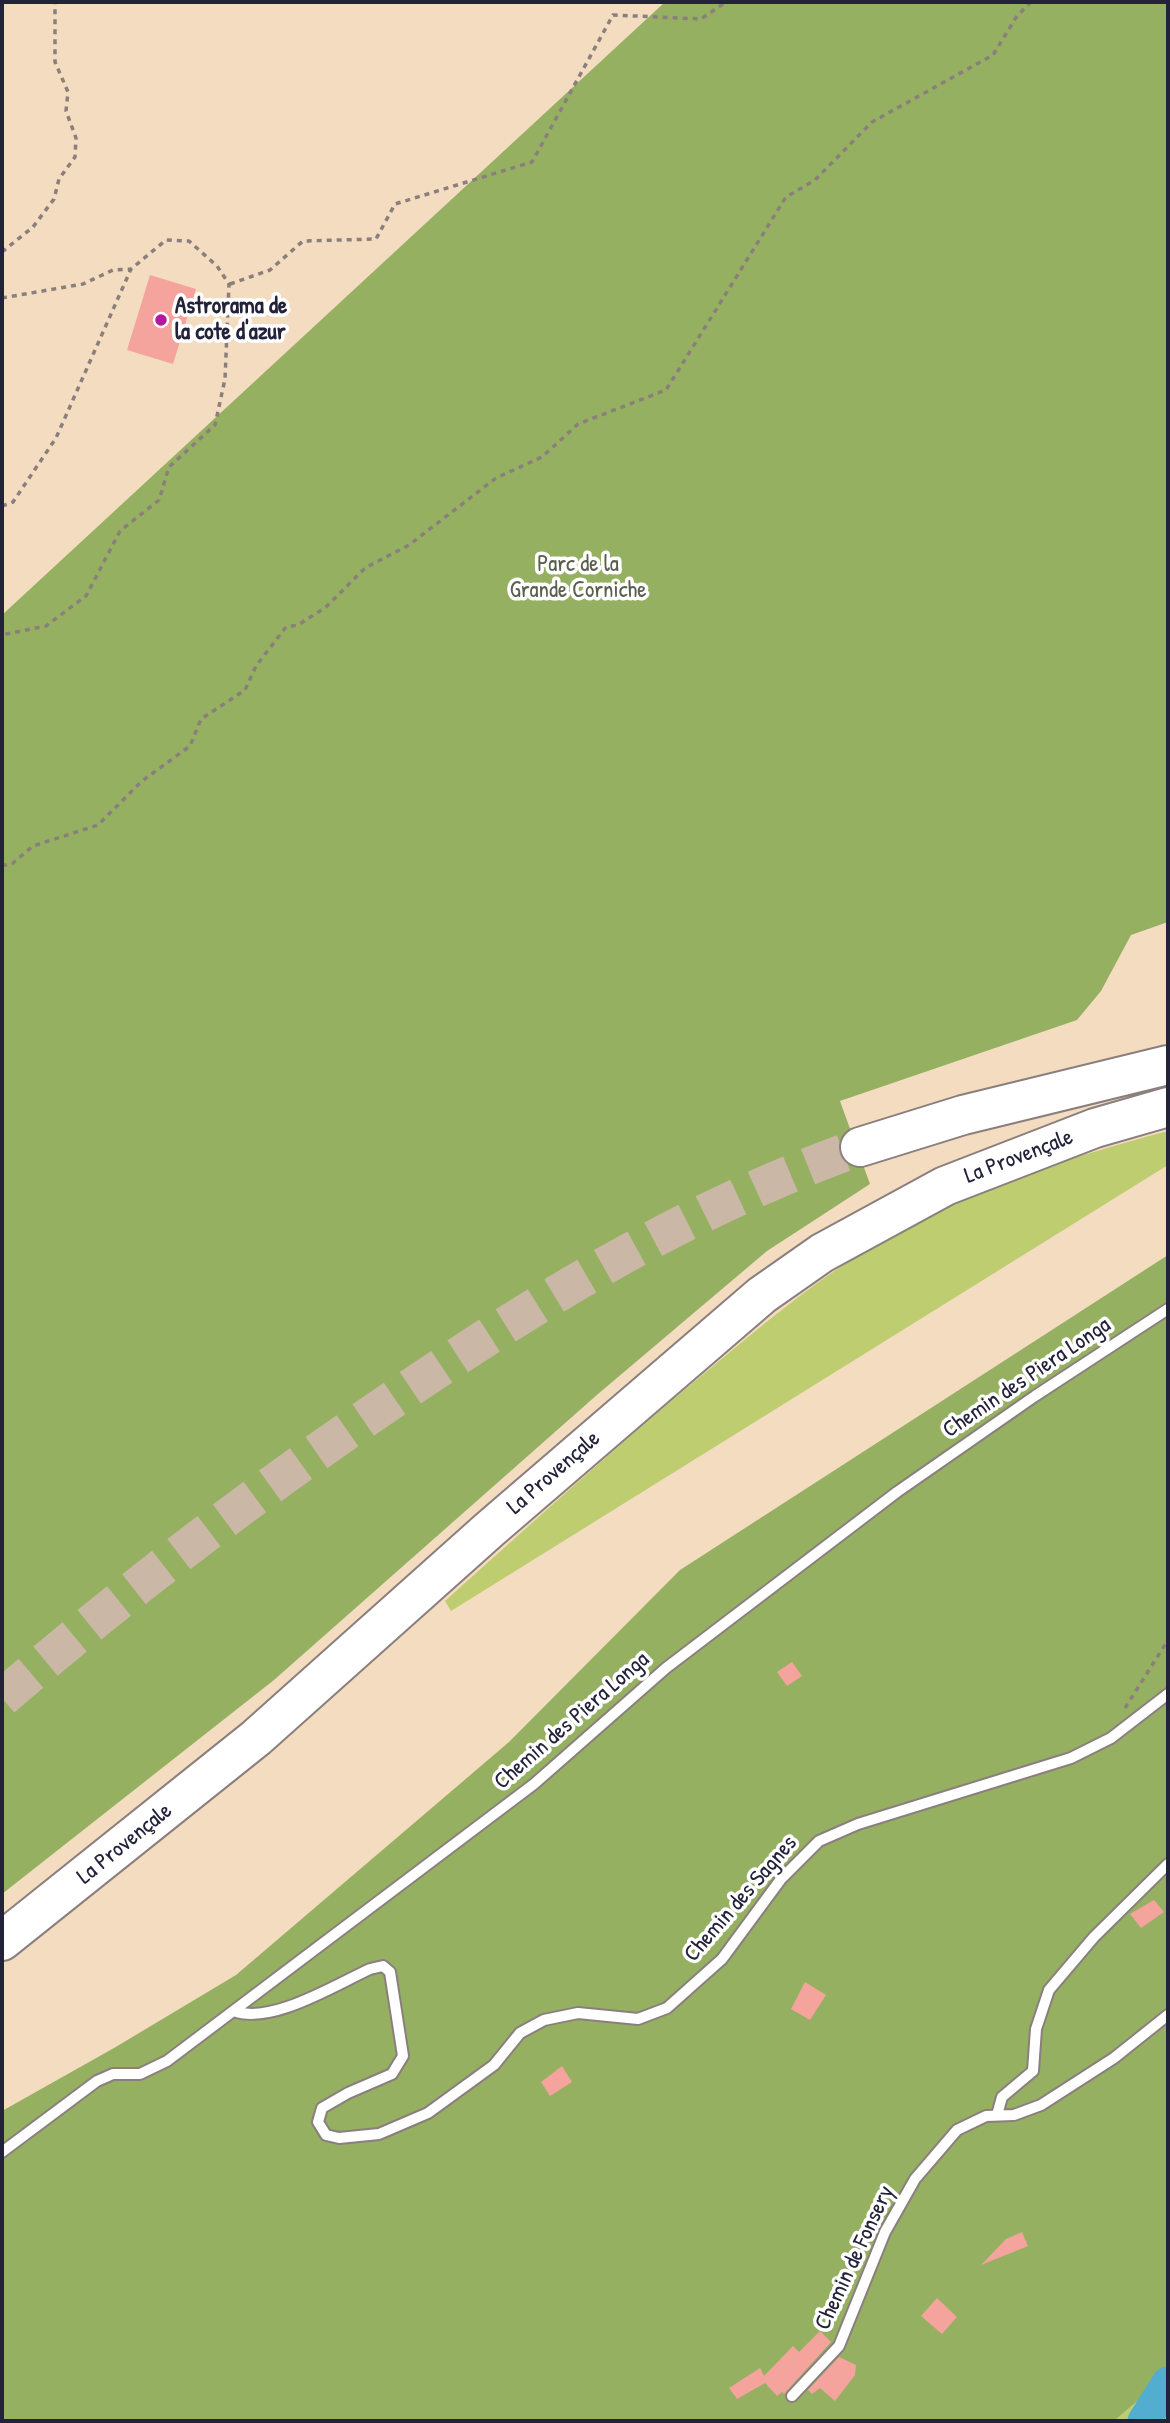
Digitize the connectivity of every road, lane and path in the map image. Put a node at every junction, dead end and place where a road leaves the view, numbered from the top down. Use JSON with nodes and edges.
{"nodes":[{"id":1,"x":55,"y":2,"type":"edge"},
{"id":2,"x":726,"y":2,"type":"edge"},
{"id":3,"x":1031,"y":2,"type":"edge"},
{"id":4,"x":2,"y":252,"type":"edge"},
{"id":5,"x":131,"y":269,"type":"junction"},
{"id":6,"x":229,"y":284,"type":"junction"},
{"id":7,"x":2,"y":298,"type":"edge"},
{"id":8,"x":2,"y":506,"type":"edge"},
{"id":9,"x":2,"y":635,"type":"edge"},
{"id":10,"x":2,"y":866,"type":"edge"},
{"id":11,"x":1168,"y":1065,"type":"edge"},
{"id":12,"x":1168,"y":1107,"type":"edge"},
{"id":13,"x":860,"y":1147,"type":"tunnel mouth"},
{"id":14,"x":1168,"y":1309,"type":"edge"},
{"id":15,"x":1168,"y":1640,"type":"edge"},
{"id":16,"x":1168,"y":1694,"type":"edge"},
{"id":17,"x":1111,"y":1738,"type":"junction"},
{"id":18,"x":1168,"y":1864,"type":"edge"},
{"id":19,"x":2,"y":1941,"type":"edge"},
{"id":20,"x":234,"y":2011,"type":"junction"},
{"id":21,"x":1168,"y":2015,"type":"edge"},
{"id":22,"x":997,"y":2115,"type":"junction"},
{"id":23,"x":2,"y":2152,"type":"edge"},
{"id":24,"x":792,"y":2396,"type":"dead end"}],
"edges":[{"from":1,"to":4,"type":"path"},
{"from":2,"to":6,"type":"path"},
{"from":3,"to":10,"type":"path"},
{"from":5,"to":6,"type":"path"},
{"from":5,"to":7,"type":"path"},
{"from":5,"to":8,"type":"path"},
{"from":6,"to":9,"type":"path"},
{"from":11,"to":13,"type":"highway","name":"La Provençale"},
{"from":12,"to":19,"type":"highway","name":"La Provençale"},
{"from":14,"to":20,"type":"lane","name":"Chemin des Piera Longa"},
{"from":15,"to":17,"type":"path"},
{"from":16,"to":17,"type":"lane","name":"Chemin des Sagnes"},
{"from":17,"to":20,"type":"lane","name":"Chemin des Sagnes"},
{"from":18,"to":22,"type":"lane"},
{"from":20,"to":23,"type":"lane","name":"Chemin des Piera Longa"},
{"from":21,"to":22,"type":"lane","name":"Chemin de Fonsery"},
{"from":22,"to":24,"type":"lane","name":"Chemin de Fonsery"}]}
